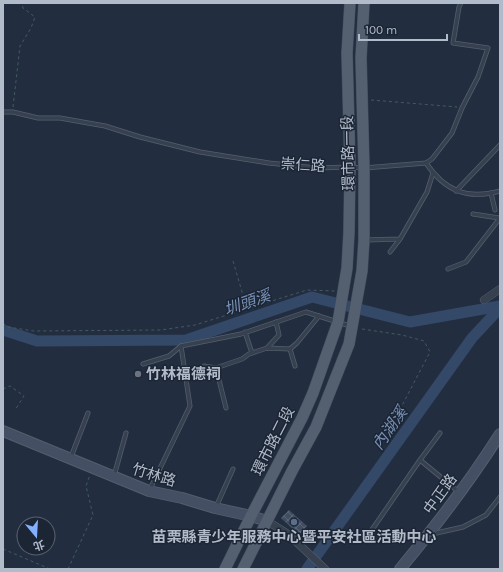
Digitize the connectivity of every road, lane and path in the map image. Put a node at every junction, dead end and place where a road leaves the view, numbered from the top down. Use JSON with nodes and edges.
{"nodes":[{"id":1,"x":22,"y":3,"type":"edge"},
{"id":2,"x":350,"y":3,"type":"edge"},
{"id":3,"x":364,"y":3,"type":"edge"},
{"id":4,"x":461,"y":3,"type":"edge"},
{"id":5,"x":362,"y":99,"type":"junction"},
{"id":6,"x":462,"y":108,"type":"junction"},
{"id":7,"x":3,"y":112,"type":"edge"},
{"id":8,"x":13,"y":112,"type":"junction"},
{"id":9,"x":500,"y":145,"type":"edge"},
{"id":10,"x":426,"y":163,"type":"junction"},
{"id":11,"x":350,"y":167,"type":"junction"},
{"id":12,"x":364,"y":168,"type":"junction"},
{"id":13,"x":433,"y":173,"type":"junction"},
{"id":14,"x":456,"y":191,"type":"junction"},
{"id":15,"x":500,"y":191,"type":"edge"},
{"id":16,"x":491,"y":193,"type":"junction"},
{"id":17,"x":495,"y":210,"type":"dead end"},
{"id":18,"x":473,"y":214,"type":"dead end"},
{"id":19,"x":499,"y":218,"type":"edge"},
{"id":20,"x":400,"y":239,"type":"junction"},
{"id":21,"x":364,"y":240,"type":"junction"},
{"id":22,"x":390,"y":252,"type":"dead end"},
{"id":23,"x":233,"y":261,"type":"dead end"},
{"id":24,"x":448,"y":269,"type":"dead end"},
{"id":25,"x":500,"y":288,"type":"edge"},
{"id":26,"x":343,"y":294,"type":"junction"},
{"id":27,"x":484,"y":300,"type":"dead end"},
{"id":28,"x":358,"y":302,"type":"joint"},
{"id":29,"x":247,"y":310,"type":"junction"},
{"id":30,"x":319,"y":316,"type":"junction"},
{"id":31,"x":276,"y":322,"type":"junction"},
{"id":32,"x":338,"y":322,"type":"junction"},
{"id":33,"x":3,"y":324,"type":"edge"},
{"id":34,"x":353,"y":327,"type":"junction"},
{"id":35,"x":245,"y":332,"type":"junction"},
{"id":36,"x":181,"y":346,"type":"junction"},
{"id":37,"x":267,"y":348,"type":"junction"},
{"id":38,"x":290,"y":349,"type":"junction"},
{"id":39,"x":252,"y":353,"type":"junction"},
{"id":40,"x":143,"y":364,"type":"dead end"},
{"id":41,"x":204,"y":366,"type":"dead end"},
{"id":42,"x":294,"y":366,"type":"dead end"},
{"id":43,"x":216,"y":368,"type":"junction"},
{"id":44,"x":3,"y":389,"type":"edge"},
{"id":45,"x":226,"y":408,"type":"dead end"},
{"id":46,"x":15,"y":410,"type":"dead end"},
{"id":47,"x":88,"y":413,"type":"dead end"},
{"id":48,"x":396,"y":417,"type":"dead end"},
{"id":49,"x":3,"y":431,"type":"edge"},
{"id":50,"x":126,"y":432,"type":"dead end"},
{"id":51,"x":440,"y":433,"type":"dead end"},
{"id":52,"x":500,"y":434,"type":"edge"},
{"id":53,"x":70,"y":459,"type":"junction"},
{"id":54,"x":420,"y":460,"type":"junction"},
{"id":55,"x":92,"y":468,"type":"junction"},
{"id":56,"x":233,"y":469,"type":"dead end"},
{"id":57,"x":113,"y":477,"type":"junction"},
{"id":58,"x":149,"y":491,"type":"junction"},
{"id":59,"x":460,"y":493,"type":"junction"},
{"id":60,"x":500,"y":497,"type":"edge"},
{"id":61,"x":498,"y":502,"type":"edge"},
{"id":62,"x":215,"y":508,"type":"junction"},
{"id":63,"x":251,"y":516,"type":"junction"},
{"id":64,"x":267,"y":521,"type":"junction"},
{"id":65,"x":369,"y":534,"type":"dead end"},
{"id":66,"x":429,"y":534,"type":"junction"},
{"id":67,"x":3,"y":549,"type":"edge"},
{"id":68,"x":50,"y":569,"type":"edge"},
{"id":69,"x":68,"y":569,"type":"edge"},
{"id":70,"x":225,"y":569,"type":"edge"},
{"id":71,"x":243,"y":569,"type":"edge"},
{"id":72,"x":325,"y":569,"type":"edge"},
{"id":73,"x":400,"y":569,"type":"edge"}],
"edges":[{"from":1,"to":8,"type":"path"},
{"from":2,"to":11,"type":"main road","name":"環市路一段"},
{"from":3,"to":5,"type":"main road","name":"環市路一段"},
{"from":4,"to":6,"type":"lane"},
{"from":5,"to":6,"type":"path"},
{"from":5,"to":12,"type":"main road","name":"環市路一段"},
{"from":6,"to":10,"type":"lane"},
{"from":7,"to":8,"type":"lane","name":"崇仁路"},
{"from":8,"to":11,"type":"lane","name":"崇仁路"},
{"from":9,"to":14,"type":"lane"},
{"from":10,"to":12,"type":"lane","name":"崇仁路"},
{"from":10,"to":13,"type":"lane"},
{"from":11,"to":12,"type":"lane","name":"崇仁路"},
{"from":11,"to":26,"type":"main road"},
{"from":12,"to":21,"type":"main road","name":"環市路一段"},
{"from":13,"to":14,"type":"lane"},
{"from":13,"to":20,"type":"lane"},
{"from":14,"to":16,"type":"lane"},
{"from":15,"to":16,"type":"lane"},
{"from":16,"to":17,"type":"lane"},
{"from":18,"to":19,"type":"lane"},
{"from":19,"to":24,"type":"lane"},
{"from":20,"to":21,"type":"lane"},
{"from":20,"to":22,"type":"lane"},
{"from":21,"to":28,"type":"main road","name":"環市路一段"},
{"from":23,"to":29,"type":"path"},
{"from":25,"to":27,"type":"street"},
{"from":26,"to":29,"type":"path"},
{"from":26,"to":32,"type":"main road","name":"環市路二段"},
{"from":28,"to":34,"type":"main road","name":"環市路二段"},
{"from":29,"to":33,"type":"path"},
{"from":30,"to":31,"type":"lane"},
{"from":30,"to":32,"type":"lane"},
{"from":30,"to":38,"type":"lane"},
{"from":31,"to":35,"type":"lane"},
{"from":31,"to":37,"type":"lane"},
{"from":32,"to":34,"type":"lane"},
{"from":32,"to":63,"type":"main road","name":"環市路二段"},
{"from":34,"to":48,"type":"path"},
{"from":34,"to":64,"type":"main road","name":"環市路二段"},
{"from":35,"to":36,"type":"lane"},
{"from":35,"to":39,"type":"lane"},
{"from":36,"to":40,"type":"lane"},
{"from":36,"to":58,"type":"lane"},
{"from":37,"to":38,"type":"lane"},
{"from":37,"to":39,"type":"lane"},
{"from":38,"to":42,"type":"lane"},
{"from":39,"to":43,"type":"lane"},
{"from":41,"to":43,"type":"lane"},
{"from":43,"to":45,"type":"lane"},
{"from":44,"to":46,"type":"path"},
{"from":47,"to":53,"type":"lane"},
{"from":49,"to":53,"type":"street","name":"竹林路"},
{"from":50,"to":57,"type":"lane"},
{"from":51,"to":54,"type":"lane"},
{"from":52,"to":59,"type":"street","name":"中正路"},
{"from":53,"to":55,"type":"street","name":"竹林路"},
{"from":54,"to":59,"type":"lane"},
{"from":54,"to":65,"type":"lane"},
{"from":55,"to":57,"type":"street","name":"竹林路"},
{"from":55,"to":69,"type":"path"},
{"from":56,"to":62,"type":"lane"},
{"from":57,"to":58,"type":"street","name":"竹林路"},
{"from":58,"to":62,"type":"street","name":"竹林路"},
{"from":59,"to":66,"type":"street","name":"中正路"},
{"from":60,"to":61,"type":"lane"},
{"from":61,"to":66,"type":"lane"},
{"from":62,"to":63,"type":"street","name":"竹林路"},
{"from":63,"to":64,"type":"street","name":"竹林路"},
{"from":63,"to":70,"type":"main road","name":"環市路二段"},
{"from":64,"to":71,"type":"main road","name":"環市路二段"},
{"from":64,"to":72,"type":"street","name":"竹林路"},
{"from":66,"to":73,"type":"street","name":"中正路"},
{"from":67,"to":68,"type":"path"}]}
